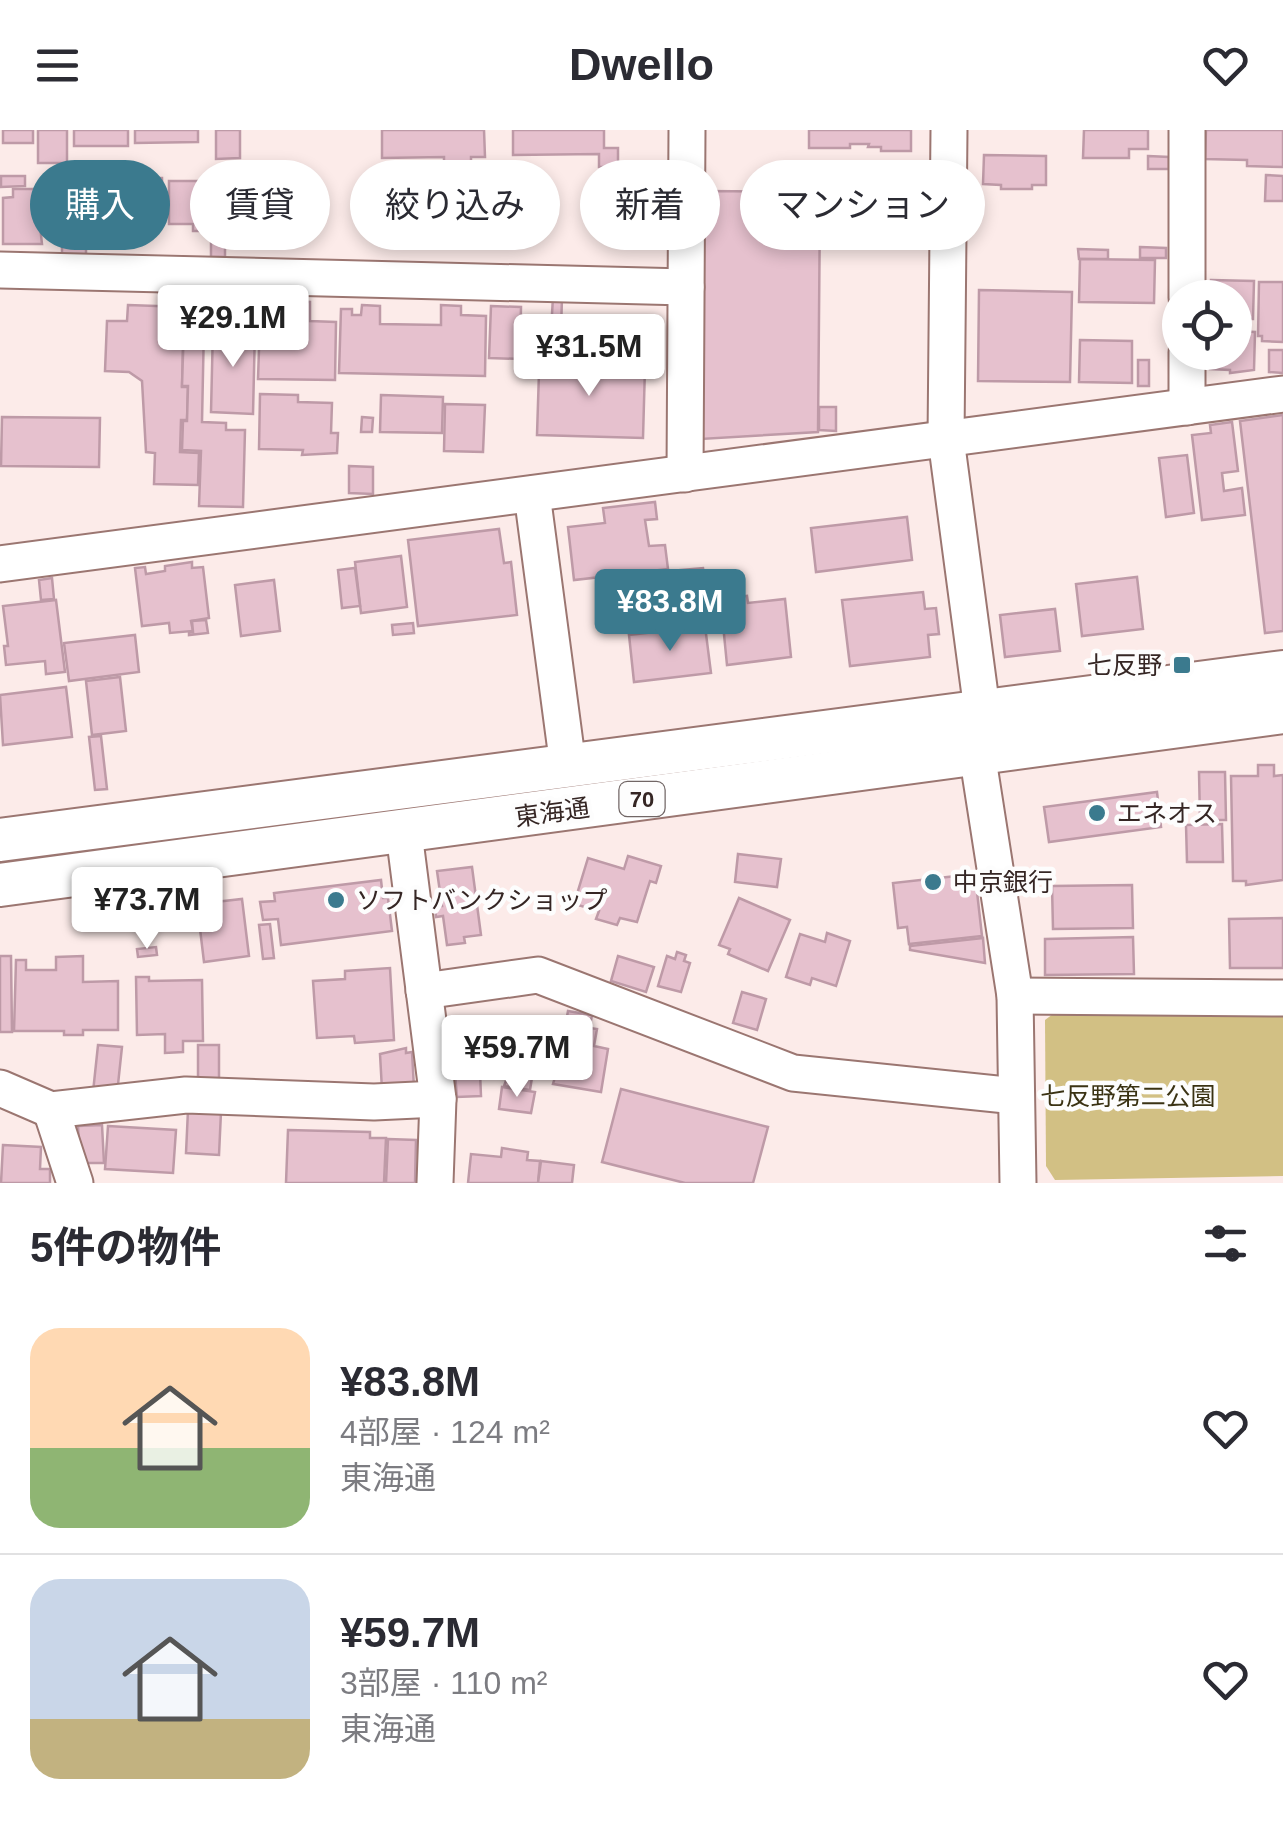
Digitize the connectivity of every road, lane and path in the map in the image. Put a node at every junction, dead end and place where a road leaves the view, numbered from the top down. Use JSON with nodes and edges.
{"nodes":[{"id":1,"x":687,"y":130,"type":"edge"},
{"id":2,"x":948,"y":130,"type":"edge"},
{"id":3,"x":1187,"y":130,"type":"edge"},
{"id":4,"x":0,"y":270,"type":"edge"},
{"id":5,"x":1187,"y":280,"type":"edge"},
{"id":6,"x":686,"y":287,"type":"junction"},
{"id":7,"x":1187,"y":370,"type":"edge"},
{"id":8,"x":1283,"y":394,"type":"edge"},
{"id":9,"x":1187,"y":407,"type":"junction"},
{"id":10,"x":946,"y":439,"type":"junction"},
{"id":11,"x":685,"y":474,"type":"junction"},
{"id":12,"x":532,"y":494,"type":"junction"},
{"id":13,"x":0,"y":564,"type":"edge"},
{"id":14,"x":1283,"y":672,"type":"edge"},
{"id":15,"x":982,"y":710,"type":"junction"},
{"id":16,"x":1283,"y":712,"type":"edge"},
{"id":17,"x":978,"y":752,"type":"junction"},
{"id":18,"x":568,"y":766,"type":"junction"},
{"id":19,"x":404,"y":833,"type":"junction"},
{"id":20,"x":0,"y":840,"type":"edge"},
{"id":21,"x":0,"y":885,"type":"edge"},
{"id":22,"x":424,"y":991,"type":"junction"},
{"id":23,"x":1015,"y":996,"type":"junction"},
{"id":24,"x":1283,"y":998,"type":"edge"},
{"id":25,"x":0,"y":1088,"type":"edge"},
{"id":26,"x":1016,"y":1096,"type":"junction"},
{"id":27,"x":438,"y":1100,"type":"junction"},
{"id":28,"x":51,"y":1110,"type":"junction"},
{"id":29,"x":75,"y":1183,"type":"edge"},
{"id":30,"x":435,"y":1183,"type":"edge"},
{"id":31,"x":1018,"y":1183,"type":"edge"}],
"edges":[{"from":1,"to":6,"type":"street"},
{"from":2,"to":10,"type":"street"},
{"from":3,"to":5,"type":"street"},
{"from":4,"to":6,"type":"street"},
{"from":6,"to":11,"type":"street"},
{"from":7,"to":9,"type":"street"},
{"from":8,"to":9,"type":"street"},
{"from":9,"to":10,"type":"street"},
{"from":10,"to":11,"type":"street"},
{"from":10,"to":15,"type":"street"},
{"from":11,"to":12,"type":"street"},
{"from":12,"to":13,"type":"street"},
{"from":12,"to":18,"type":"street"},
{"from":14,"to":15,"type":"main road","name":"東海通","number":"70"},
{"from":15,"to":17,"type":"street"},
{"from":15,"to":18,"type":"main road","name":"東海通","number":"70"},
{"from":16,"to":17,"type":"main road","name":"東海通","number":"70"},
{"from":17,"to":19,"type":"main road","name":"東海通","number":"70"},
{"from":17,"to":23,"type":"street"},
{"from":18,"to":20,"type":"main road","name":"東海通","number":"70"},
{"from":19,"to":21,"type":"main road","name":"東海通","number":"70"},
{"from":19,"to":22,"type":"street"},
{"from":22,"to":26,"type":"street"},
{"from":22,"to":27,"type":"street"},
{"from":23,"to":24,"type":"street"},
{"from":23,"to":26,"type":"street"},
{"from":25,"to":28,"type":"street"},
{"from":26,"to":31,"type":"street"},
{"from":27,"to":28,"type":"street"},
{"from":27,"to":30,"type":"street"},
{"from":28,"to":29,"type":"street"}]}
